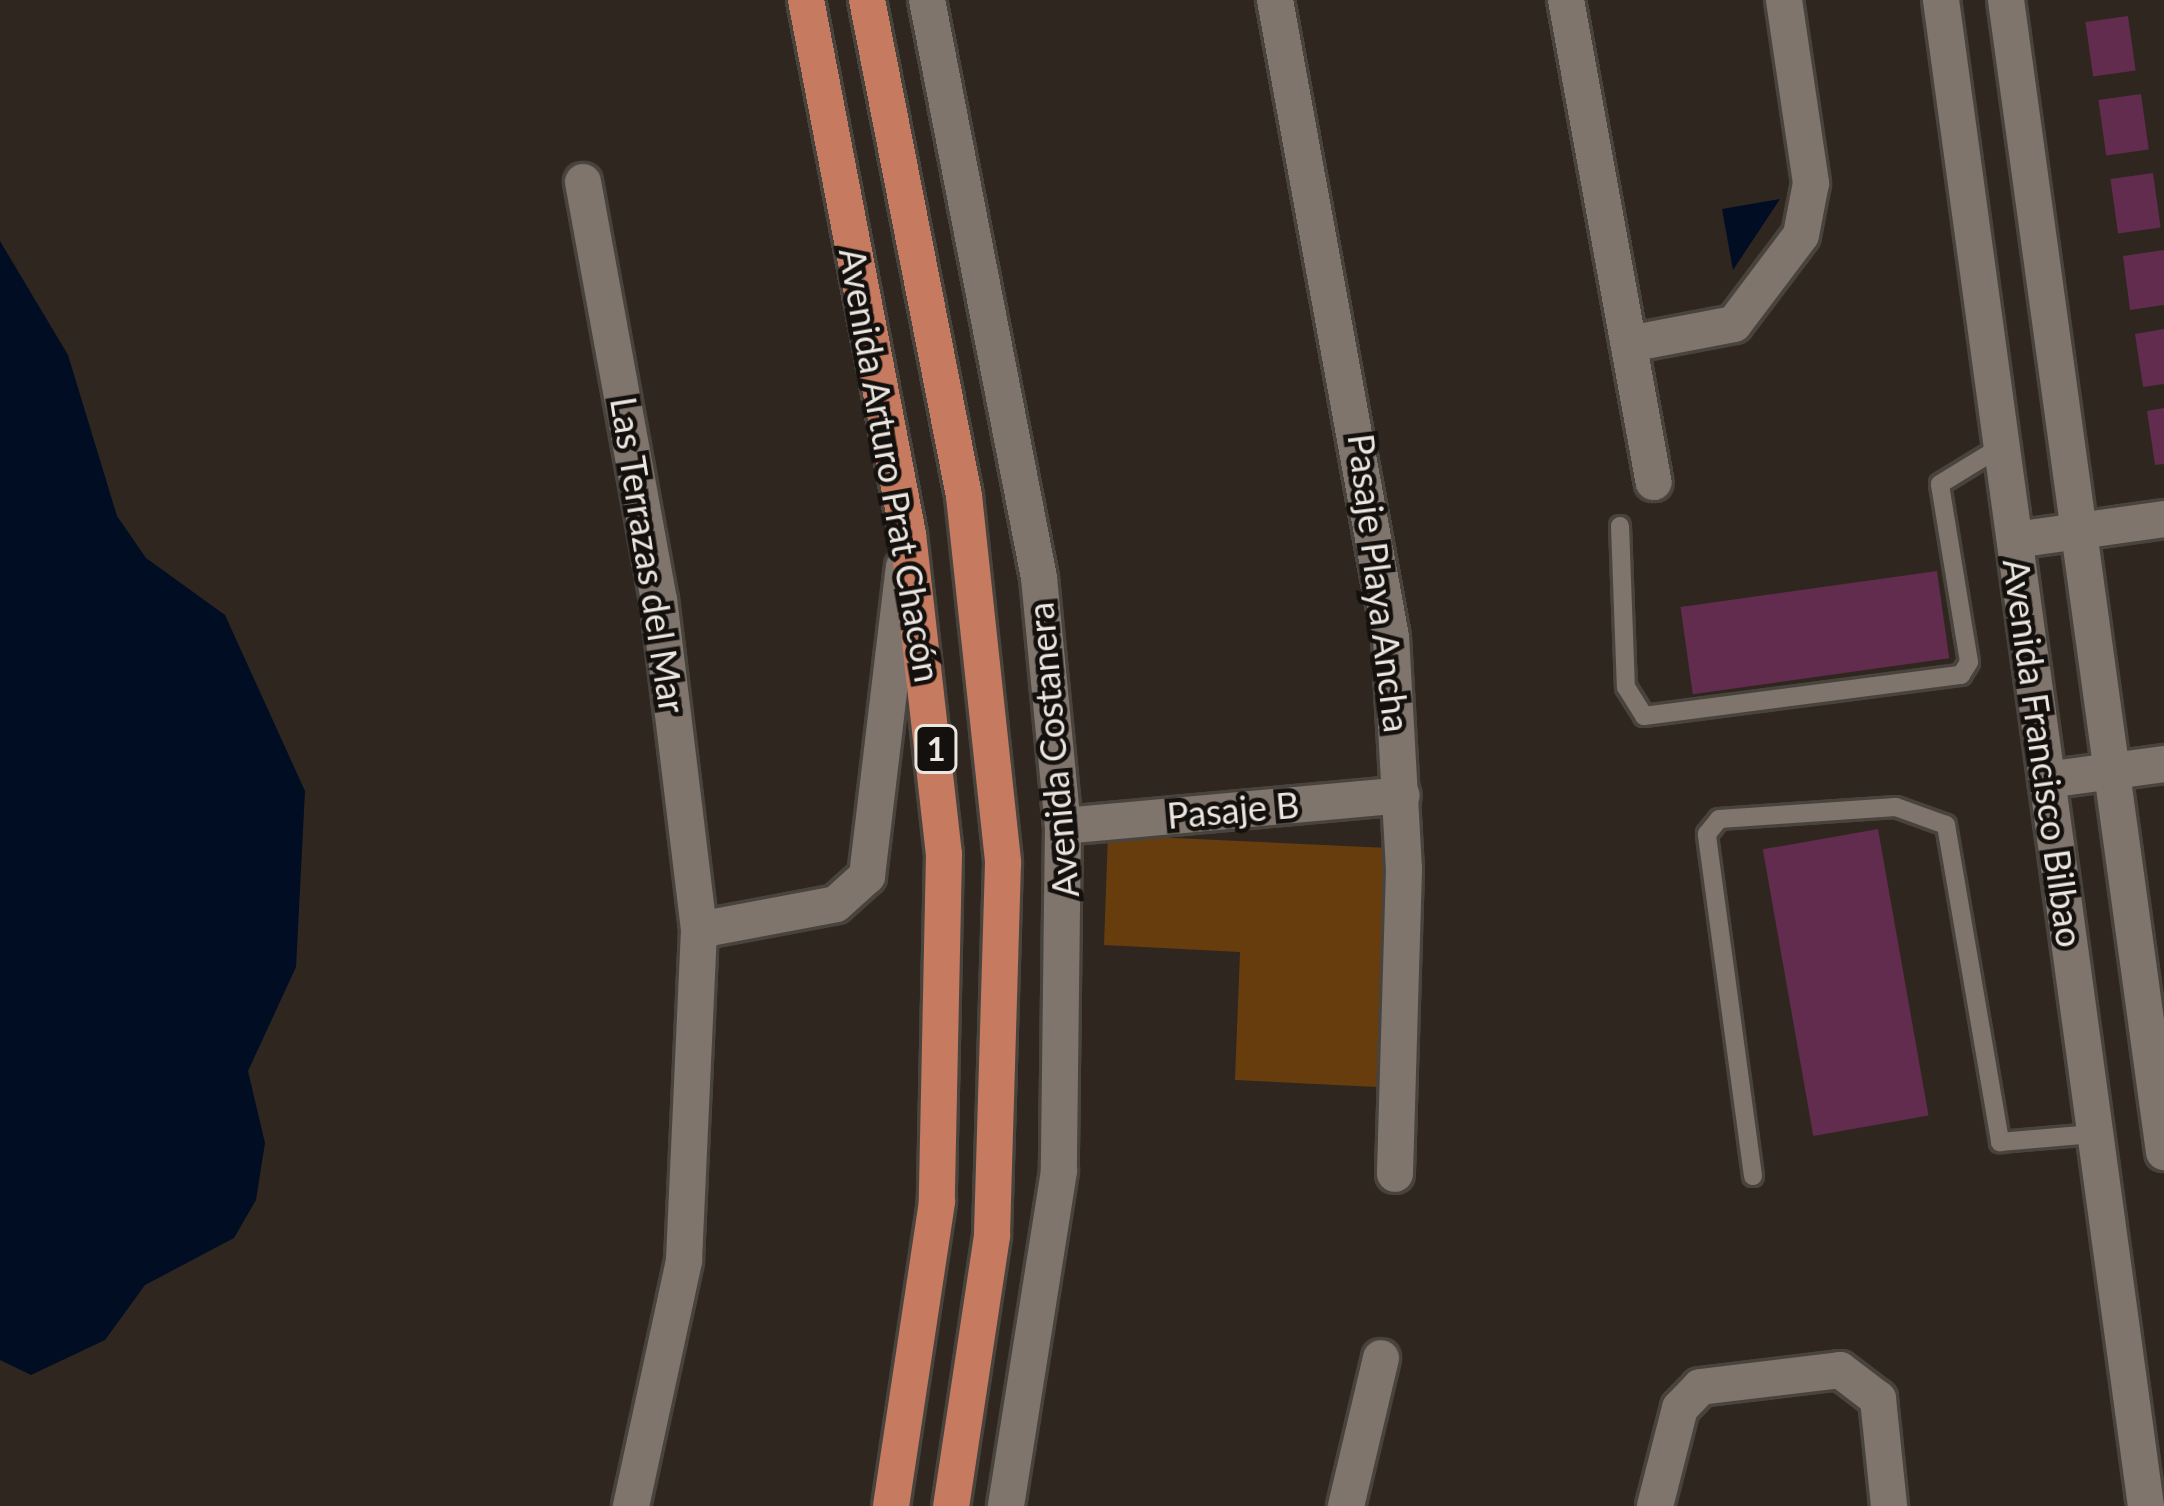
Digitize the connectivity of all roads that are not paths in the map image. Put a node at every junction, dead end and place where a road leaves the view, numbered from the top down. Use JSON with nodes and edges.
{"nodes":[{"id":1,"x":806,"y":0,"type":"edge"},
{"id":2,"x":867,"y":0,"type":"edge"},
{"id":3,"x":927,"y":0,"type":"edge"},
{"id":4,"x":1275,"y":0,"type":"edge"},
{"id":5,"x":1566,"y":0,"type":"edge"},
{"id":6,"x":1784,"y":0,"type":"edge"},
{"id":7,"x":1941,"y":0,"type":"edge"},
{"id":8,"x":2006,"y":0,"type":"edge"},
{"id":9,"x":584,"y":182,"type":"dead end"},
{"id":10,"x":1629,"y":344,"type":"junction"},
{"id":11,"x":2002,"y":446,"type":"junction"},
{"id":12,"x":1654,"y":482,"type":"dead end"},
{"id":13,"x":2164,"y":519,"type":"edge"},
{"id":14,"x":1620,"y":526,"type":"dead end"},
{"id":15,"x":2079,"y":531,"type":"junction"},
{"id":16,"x":908,"y":534,"type":"junction"},
{"id":17,"x":2015,"y":540,"type":"junction"},
{"id":18,"x":2164,"y":764,"type":"edge"},
{"id":19,"x":2112,"y":771,"type":"junction"},
{"id":20,"x":2048,"y":780,"type":"junction"},
{"id":21,"x":1402,"y":795,"type":"junction"},
{"id":22,"x":1064,"y":826,"type":"junction"},
{"id":23,"x":699,"y":930,"type":"junction"},
{"id":24,"x":2093,"y":1134,"type":"junction"},
{"id":25,"x":2164,"y":1152,"type":"edge"},
{"id":26,"x":1395,"y":1174,"type":"dead end"},
{"id":27,"x":1753,"y":1176,"type":"dead end"},
{"id":28,"x":1381,"y":1358,"type":"dead end"},
{"id":29,"x":631,"y":1506,"type":"edge"},
{"id":30,"x":891,"y":1506,"type":"edge"},
{"id":31,"x":951,"y":1506,"type":"edge"},
{"id":32,"x":1006,"y":1506,"type":"edge"},
{"id":33,"x":1346,"y":1506,"type":"edge"},
{"id":34,"x":1655,"y":1506,"type":"edge"},
{"id":35,"x":1889,"y":1506,"type":"edge"},
{"id":36,"x":2146,"y":1506,"type":"edge"}],
"edges":[{"from":1,"to":16,"type":"main road","name":"Avenida Arturo Prat Chacón","number":"1"},
{"from":2,"to":31,"type":"main road","name":"Avenida Arturo Prat Chacón","number":"1"},
{"from":3,"to":22,"type":"street","name":"Avenida Costanera"},
{"from":4,"to":21,"type":"street","name":"Pasaje Playa Ancha"},
{"from":5,"to":10,"type":"street"},
{"from":6,"to":10,"type":"street"},
{"from":7,"to":11,"type":"street","name":"Avenida Francisco Bilbao"},
{"from":8,"to":15,"type":"street","name":"Avenida Francisco Bilbao"},
{"from":9,"to":23,"type":"street","name":"Las Terrazas del Mar"},
{"from":10,"to":12,"type":"street"},
{"from":11,"to":14,"type":"lane"},
{"from":11,"to":17,"type":"street","name":"Avenida Francisco Bilbao"},
{"from":13,"to":15,"type":"street"},
{"from":15,"to":17,"type":"street"},
{"from":15,"to":19,"type":"street","name":"Avenida Francisco Bilbao"},
{"from":16,"to":23,"type":"street"},
{"from":16,"to":30,"type":"main road","name":"Avenida Arturo Prat Chacón","number":"1"},
{"from":17,"to":20,"type":"street","name":"Avenida Francisco Bilbao"},
{"from":18,"to":19,"type":"street"},
{"from":19,"to":20,"type":"street"},
{"from":19,"to":25,"type":"street","name":"Avenida Francisco Bilbao"},
{"from":20,"to":24,"type":"street","name":"Avenida Francisco Bilbao"},
{"from":21,"to":22,"type":"street","name":"Pasaje B"},
{"from":21,"to":26,"type":"street","name":"Pasaje Playa Ancha"},
{"from":22,"to":32,"type":"street","name":"Avenida Costanera"},
{"from":23,"to":29,"type":"street","name":"Las Terrazas del Mar"},
{"from":24,"to":27,"type":"lane"},
{"from":24,"to":36,"type":"street","name":"Avenida Francisco Bilbao"},
{"from":28,"to":33,"type":"street"},
{"from":34,"to":35,"type":"street"}]}
